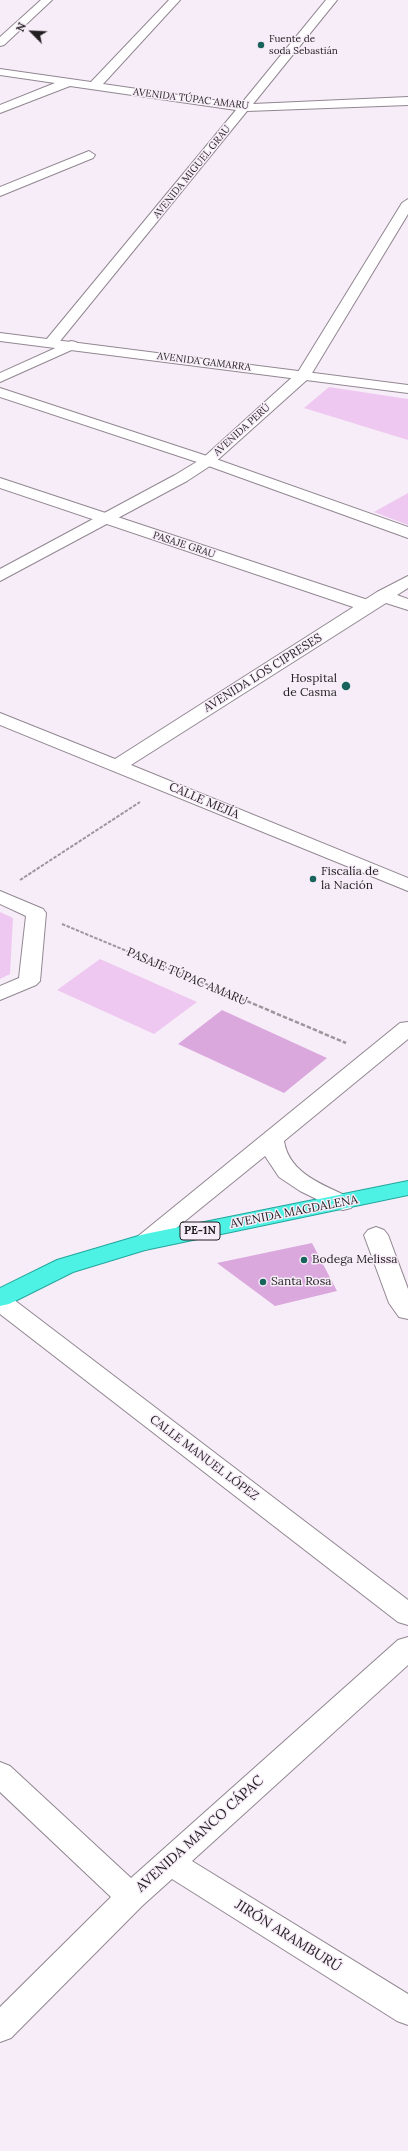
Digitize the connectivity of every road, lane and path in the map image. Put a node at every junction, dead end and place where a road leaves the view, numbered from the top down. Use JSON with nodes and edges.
{"nodes":[{"id":1,"x":47,"y":0,"type":"edge"},
{"id":2,"x":175,"y":0,"type":"edge"},
{"id":3,"x":332,"y":0,"type":"edge"},
{"id":4,"x":0,"y":44,"type":"edge"},
{"id":5,"x":0,"y":72,"type":"edge"},
{"id":6,"x":67,"y":83,"type":"junction"},
{"id":7,"x":94,"y":86,"type":"junction"},
{"id":8,"x":408,"y":102,"type":"edge"},
{"id":9,"x":245,"y":108,"type":"junction"},
{"id":10,"x":0,"y":109,"type":"edge"},
{"id":11,"x":89,"y":155,"type":"dead end"},
{"id":12,"x":0,"y":192,"type":"edge"},
{"id":13,"x":408,"y":203,"type":"edge"},
{"id":14,"x":0,"y":337,"type":"edge"},
{"id":15,"x":51,"y":343,"type":"junction"},
{"id":16,"x":71,"y":345,"type":"junction"},
{"id":17,"x":304,"y":375,"type":"junction"},
{"id":18,"x":0,"y":378,"type":"edge"},
{"id":19,"x":408,"y":389,"type":"edge"},
{"id":20,"x":0,"y":392,"type":"edge"},
{"id":21,"x":208,"y":461,"type":"junction"},
{"id":22,"x":0,"y":483,"type":"edge"},
{"id":23,"x":105,"y":519,"type":"junction"},
{"id":24,"x":408,"y":533,"type":"edge"},
{"id":25,"x":0,"y":576,"type":"edge"},
{"id":26,"x":408,"y":581,"type":"edge"},
{"id":27,"x":383,"y":596,"type":"junction"},
{"id":28,"x":408,"y":605,"type":"edge"},
{"id":29,"x":368,"y":606,"type":"junction"},
{"id":30,"x":0,"y":718,"type":"edge"},
{"id":31,"x":118,"y":765,"type":"junction"},
{"id":32,"x":166,"y":785,"type":"junction"},
{"id":33,"x":408,"y":885,"type":"edge"},
{"id":34,"x":7,"y":891,"type":"edge"},
{"id":35,"x":36,"y":913,"type":"junction"},
{"id":36,"x":0,"y":994,"type":"edge"},
{"id":37,"x":408,"y":1028,"type":"edge"},
{"id":38,"x":374,"y":1055,"type":"junction"},
{"id":39,"x":272,"y":1139,"type":"junction"},
{"id":40,"x":408,"y":1188,"type":"edge"},
{"id":41,"x":343,"y":1203,"type":"junction"},
{"id":42,"x":376,"y":1235,"type":"dead end"},
{"id":43,"x":145,"y":1242,"type":"junction"},
{"id":44,"x":0,"y":1298,"type":"edge"},
{"id":45,"x":0,"y":1302,"type":"edge"},
{"id":46,"x":408,"y":1311,"type":"edge"},
{"id":47,"x":408,"y":1614,"type":"edge"},
{"id":48,"x":408,"y":1648,"type":"edge"},
{"id":49,"x":0,"y":1774,"type":"edge"},
{"id":50,"x":169,"y":1862,"type":"junction"},
{"id":51,"x":131,"y":1897,"type":"junction"},
{"id":52,"x":408,"y":2010,"type":"edge"},
{"id":53,"x":0,"y":2028,"type":"edge"}],
"edges":[{"from":1,"to":4,"type":"street"},
{"from":2,"to":7,"type":"street"},
{"from":3,"to":9,"type":"street","name":"AVENIDA MIGUEL GRAU"},
{"from":5,"to":6,"type":"street","name":"AVENIDA TÚPAC AMARU"},
{"from":6,"to":7,"type":"street","name":"AVENIDA TÚPAC AMARU"},
{"from":6,"to":10,"type":"street"},
{"from":7,"to":9,"type":"street","name":"AVENIDA TÚPAC AMARU"},
{"from":8,"to":9,"type":"street","name":"AVENIDA TÚPAC AMARU"},
{"from":9,"to":15,"type":"street","name":"AVENIDA MIGUEL GRAU"},
{"from":11,"to":12,"type":"street"},
{"from":13,"to":17,"type":"street","name":"AVENIDA PERÚ"},
{"from":14,"to":15,"type":"street","name":"AVENIDA GAMARRA"},
{"from":15,"to":16,"type":"street","name":"AVENIDA GAMARRA"},
{"from":16,"to":17,"type":"street","name":"AVENIDA GAMARRA"},
{"from":16,"to":18,"type":"street"},
{"from":17,"to":19,"type":"street","name":"AVENIDA GAMARRA"},
{"from":17,"to":21,"type":"street","name":"AVENIDA PERÚ"},
{"from":20,"to":21,"type":"street"},
{"from":21,"to":23,"type":"street","name":"AVENIDA PERÚ"},
{"from":21,"to":24,"type":"street"},
{"from":22,"to":23,"type":"street","name":"PASAJE GRAU"},
{"from":23,"to":25,"type":"street","name":"AVENIDA PERÚ"},
{"from":23,"to":29,"type":"street","name":"PASAJE GRAU"},
{"from":26,"to":27,"type":"street","name":"AVENIDA LOS CIPRESES"},
{"from":27,"to":28,"type":"street"},
{"from":27,"to":29,"type":"street","name":"AVENIDA LOS CIPRESES"},
{"from":29,"to":31,"type":"street","name":"AVENIDA LOS CIPRESES"},
{"from":30,"to":31,"type":"street","name":"CALLE MEJÍA"},
{"from":31,"to":32,"type":"street","name":"CALLE MEJÍA"},
{"from":32,"to":33,"type":"street","name":"CALLE MEJÍA"},
{"from":32,"to":34,"type":"path"},
{"from":34,"to":35,"type":"street"},
{"from":35,"to":36,"type":"street"},
{"from":35,"to":38,"type":"path","name":"PASAJE TÚPAC AMARU"},
{"from":37,"to":38,"type":"street"},
{"from":38,"to":39,"type":"street"},
{"from":39,"to":41,"type":"street"},
{"from":39,"to":43,"type":"street"},
{"from":40,"to":41,"type":"highway","name":"AVENIDA MAGDALENA","number":"PE-1N"},
{"from":41,"to":43,"type":"highway","name":"AVENIDA MAGDALENA","number":"PE-1N"},
{"from":42,"to":46,"type":"street"},
{"from":43,"to":44,"type":"highway","name":"AVENIDA MAGDALENA","number":"PE-1N"},
{"from":45,"to":47,"type":"street","name":"CALLE MANUEL LÓPEZ"},
{"from":48,"to":50,"type":"street","name":"AVENIDA MANCO CÁPAC"},
{"from":49,"to":51,"type":"street"},
{"from":50,"to":51,"type":"street","name":"AVENIDA MANCO CÁPAC"},
{"from":50,"to":52,"type":"street","name":"JIRÓN ARAMBURÚ"},
{"from":51,"to":53,"type":"street","name":"AVENIDA MANCO CÁPAC"}]}
